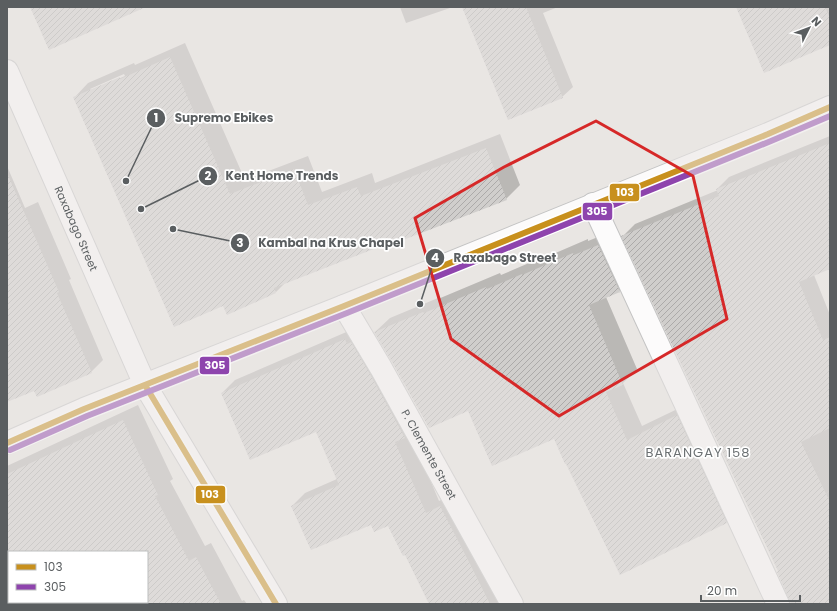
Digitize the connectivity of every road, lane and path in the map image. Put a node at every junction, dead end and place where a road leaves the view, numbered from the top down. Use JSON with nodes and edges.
{"nodes":[{"id":1,"x":7,"y":71,"type":"edge"},
{"id":2,"x":830,"y":107,"type":"edge"},
{"id":3,"x":593,"y":204,"type":"junction"},
{"id":4,"x":344,"y":306,"type":"junction"},
{"id":5,"x":145,"y":385,"type":"junction"},
{"id":6,"x":7,"y":443,"type":"edge"},
{"id":7,"x":276,"y":604,"type":"edge"},
{"id":8,"x":512,"y":604,"type":"edge"},
{"id":9,"x":778,"y":604,"type":"edge"}],
"edges":[{"from":1,"to":5,"type":"street","name":"Raxabago Street"},
{"from":2,"to":3,"type":"street"},
{"from":3,"to":4,"type":"street"},
{"from":3,"to":9,"type":"street"},
{"from":4,"to":5,"type":"street"},
{"from":4,"to":8,"type":"street","name":"P. Clemente Street"},
{"from":5,"to":6,"type":"street"},
{"from":5,"to":7,"type":"street","name":"Raxabago Street"}]}
